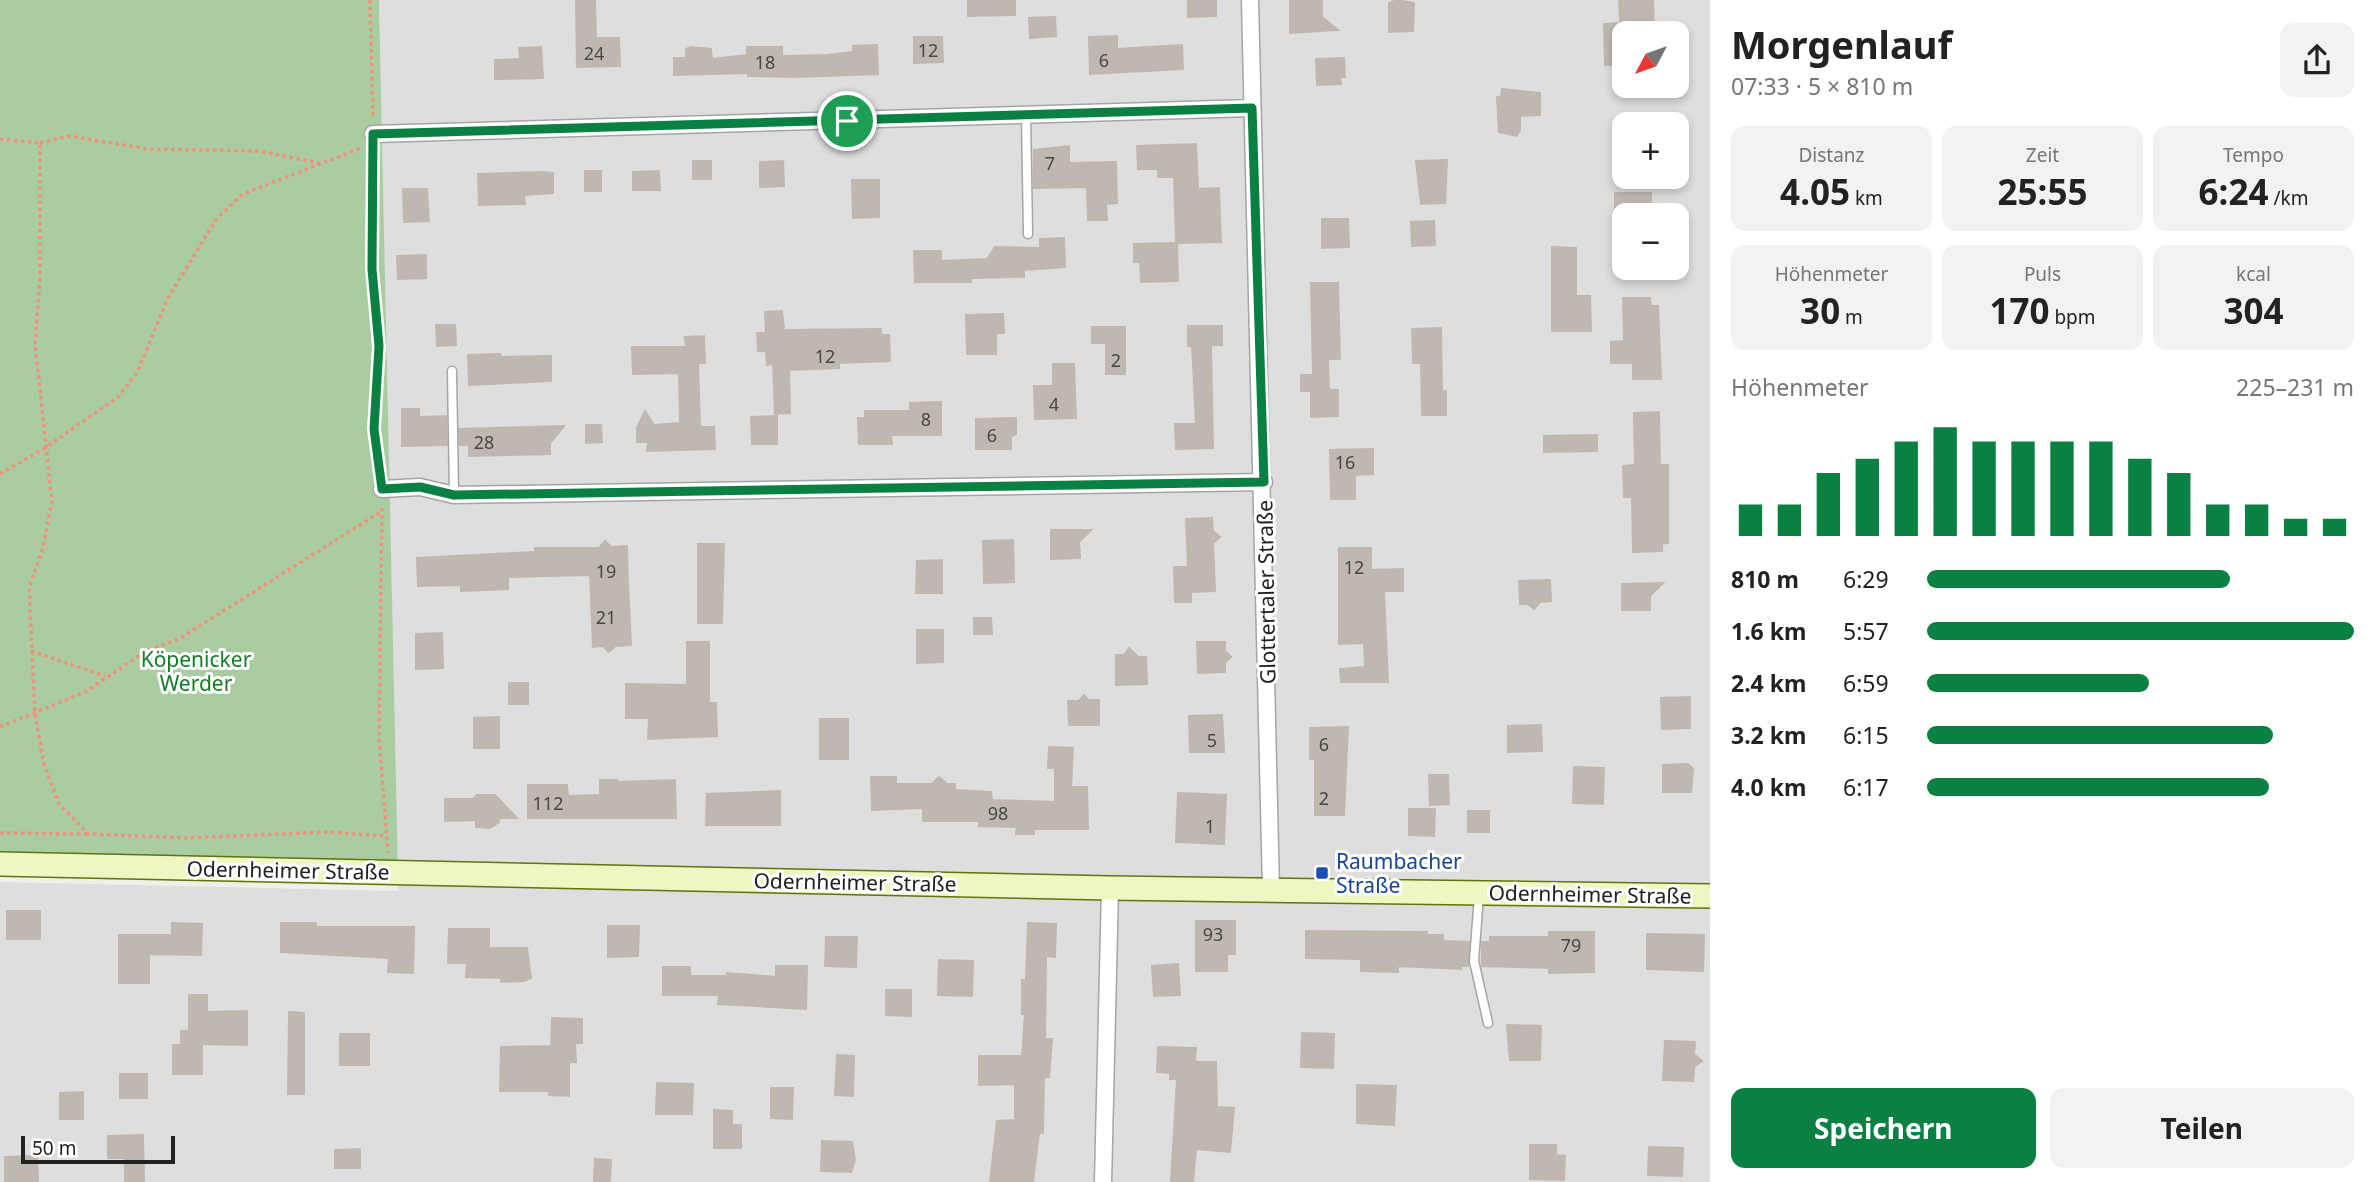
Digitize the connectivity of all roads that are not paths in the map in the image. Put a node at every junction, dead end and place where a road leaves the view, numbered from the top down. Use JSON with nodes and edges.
{"nodes":[{"id":1,"x":1250,"y":0,"type":"edge"},
{"id":2,"x":1252,"y":108,"type":"junction"},
{"id":3,"x":1026,"y":115,"type":"junction"},
{"id":4,"x":373,"y":134,"type":"road end"},
{"id":5,"x":1028,"y":234,"type":"dead end"},
{"id":6,"x":452,"y":371,"type":"dead end"},
{"id":7,"x":1264,"y":482,"type":"junction"},
{"id":8,"x":382,"y":489,"type":"road end"},
{"id":9,"x":454,"y":495,"type":"junction"},
{"id":10,"x":0,"y":864,"type":"edge"},
{"id":11,"x":1110,"y":888,"type":"junction"},
{"id":12,"x":1271,"y":890,"type":"junction"},
{"id":13,"x":1479,"y":892,"type":"junction"},
{"id":14,"x":1710,"y":896,"type":"edge"},
{"id":15,"x":1488,"y":1023,"type":"dead end"},
{"id":16,"x":1103,"y":1182,"type":"edge"}],
"edges":[{"from":1,"to":2,"type":"street","name":"Glottertaler Straße"},
{"from":2,"to":3,"type":"street"},
{"from":2,"to":7,"type":"street","name":"Glottertaler Straße"},
{"from":3,"to":4,"type":"street"},
{"from":3,"to":5,"type":"lane"},
{"from":6,"to":9,"type":"lane"},
{"from":7,"to":9,"type":"street"},
{"from":7,"to":12,"type":"street","name":"Glottertaler Straße"},
{"from":8,"to":9,"type":"street"},
{"from":10,"to":11,"type":"street","name":"Odernheimer Straße"},
{"from":11,"to":12,"type":"street","name":"Odernheimer Straße"},
{"from":11,"to":16,"type":"street"},
{"from":12,"to":13,"type":"street","name":"Odernheimer Straße"},
{"from":13,"to":14,"type":"street","name":"Odernheimer Straße"},
{"from":13,"to":15,"type":"lane"}]}
